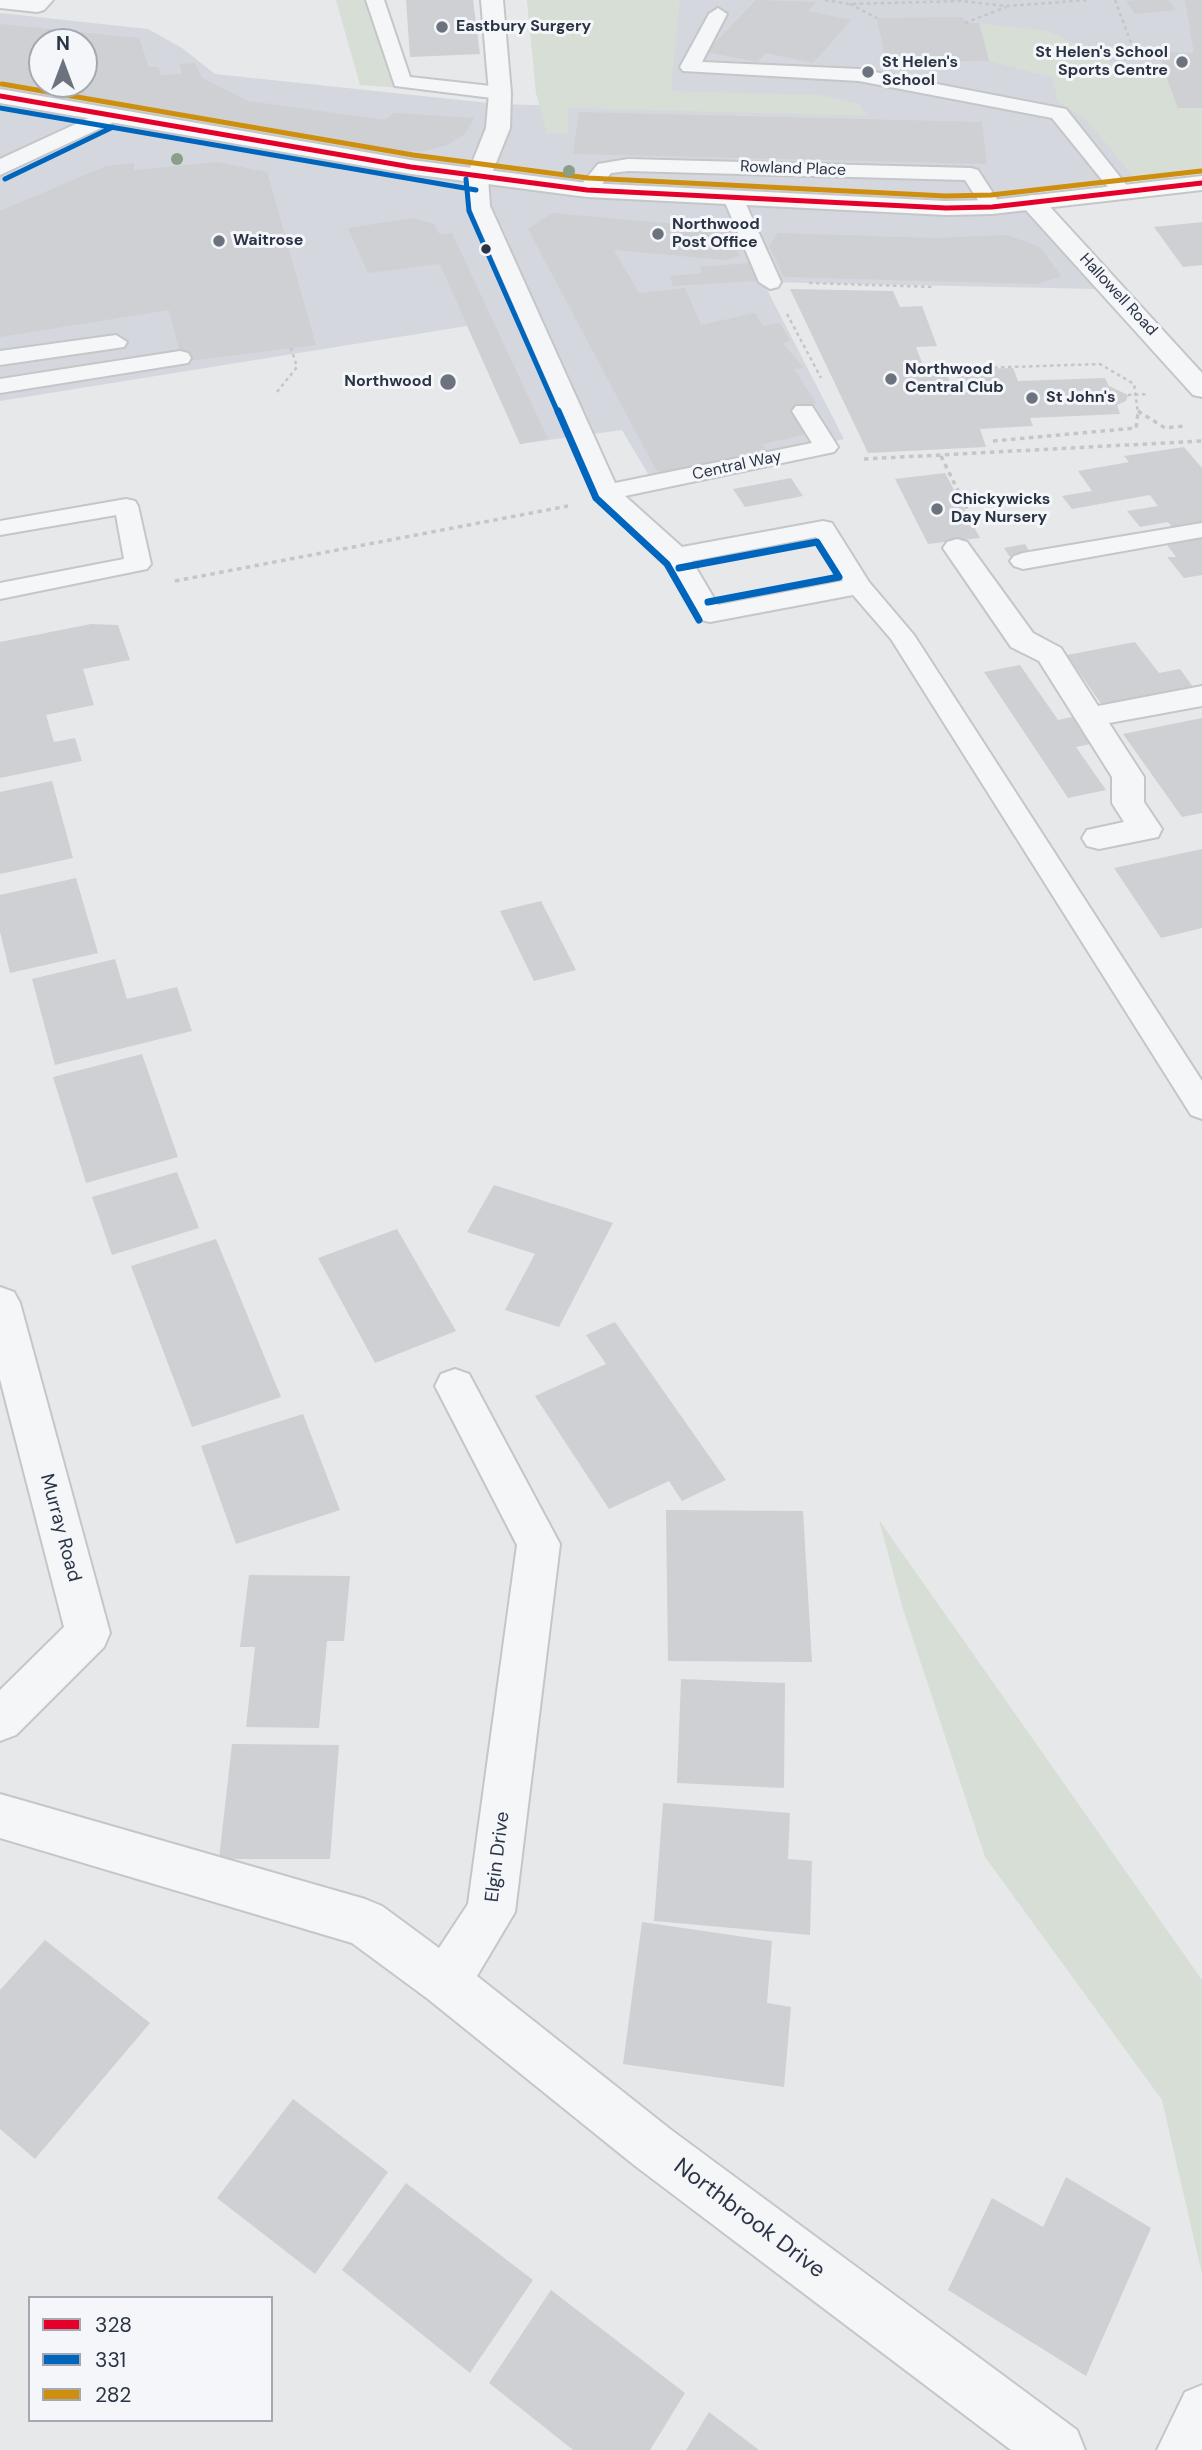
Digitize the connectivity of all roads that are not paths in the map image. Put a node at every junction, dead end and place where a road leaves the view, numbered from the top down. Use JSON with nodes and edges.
{"nodes":[{"id":1,"x":44,"y":0,"type":"edge"},
{"id":2,"x":375,"y":0,"type":"edge"},
{"id":3,"x":492,"y":0,"type":"edge"},
{"id":4,"x":0,"y":2,"type":"edge"},
{"id":5,"x":718,"y":14,"type":"dead end"},
{"id":6,"x":500,"y":93,"type":"junction"},
{"id":7,"x":0,"y":96,"type":"edge"},
{"id":8,"x":108,"y":116,"type":"junction"},
{"id":9,"x":0,"y":168,"type":"edge"},
{"id":10,"x":478,"y":178,"type":"junction"},
{"id":11,"x":1202,"y":183,"type":"edge"},
{"id":12,"x":587,"y":190,"type":"junction"},
{"id":13,"x":1122,"y":192,"type":"junction"},
{"id":14,"x":734,"y":200,"type":"junction"},
{"id":15,"x":1032,"y":202,"type":"junction"},
{"id":16,"x":992,"y":207,"type":"junction"},
{"id":17,"x":770,"y":282,"type":"road end"},
{"id":18,"x":116,"y":342,"type":"dead end"},
{"id":19,"x":0,"y":358,"type":"edge"},
{"id":20,"x":180,"y":358,"type":"dead end"},
{"id":21,"x":0,"y":386,"type":"edge"},
{"id":22,"x":1202,"y":389,"type":"edge"},
{"id":23,"x":804,"y":411,"type":"dead end"},
{"id":24,"x":607,"y":492,"type":"junction"},
{"id":25,"x":0,"y":528,"type":"edge"},
{"id":26,"x":1202,"y":530,"type":"edge"},
{"id":27,"x":957,"y":548,"type":"dead end"},
{"id":28,"x":677,"y":556,"type":"junction"},
{"id":29,"x":1023,"y":561,"type":"dead end"},
{"id":30,"x":859,"y":586,"type":"junction"},
{"id":31,"x":0,"y":591,"type":"edge"},
{"id":32,"x":1202,"y":696,"type":"edge"},
{"id":33,"x":1091,"y":717,"type":"junction"},
{"id":34,"x":1099,"y":838,"type":"dead end"},
{"id":35,"x":1202,"y":1107,"type":"edge"},
{"id":36,"x":0,"y":1303,"type":"edge"},
{"id":37,"x":455,"y":1386,"type":"dead end"},
{"id":38,"x":0,"y":1720,"type":"edge"},
{"id":39,"x":0,"y":1816,"type":"edge"},
{"id":40,"x":446,"y":1982,"type":"junction"},
{"id":41,"x":1202,"y":2409,"type":"edge"},
{"id":42,"x":1057,"y":2450,"type":"edge"},
{"id":43,"x":1181,"y":2450,"type":"edge"}],
"edges":[{"from":1,"to":4,"type":"lane"},
{"from":2,"to":6,"type":"lane"},
{"from":3,"to":6,"type":"street"},
{"from":5,"to":13,"type":"lane"},
{"from":6,"to":10,"type":"street"},
{"from":7,"to":8,"type":"main road"},
{"from":8,"to":9,"type":"street"},
{"from":8,"to":10,"type":"main road"},
{"from":10,"to":12,"type":"main road"},
{"from":10,"to":24,"type":"lane"},
{"from":11,"to":13,"type":"main road"},
{"from":12,"to":14,"type":"main road"},
{"from":12,"to":16,"type":"lane","name":"Rowland Place"},
{"from":13,"to":15,"type":"main road"},
{"from":14,"to":16,"type":"main road"},
{"from":14,"to":17,"type":"lane"},
{"from":15,"to":16,"type":"main road"},
{"from":15,"to":22,"type":"street","name":"Hallowell Road"},
{"from":18,"to":19,"type":"lane"},
{"from":20,"to":21,"type":"lane"},
{"from":23,"to":24,"type":"lane","name":"Central Way"},
{"from":24,"to":28,"type":"lane"},
{"from":25,"to":31,"type":"lane"},
{"from":26,"to":29,"type":"lane"},
{"from":27,"to":33,"type":"street"},
{"from":28,"to":30,"type":"lane"},
{"from":28,"to":30,"type":"lane"},
{"from":30,"to":35,"type":"lane"},
{"from":32,"to":33,"type":"street"},
{"from":33,"to":34,"type":"street"},
{"from":36,"to":38,"type":"street","name":"Murray Road"},
{"from":37,"to":40,"type":"street","name":"Elgin Drive"},
{"from":39,"to":40,"type":"street"},
{"from":40,"to":42,"type":"street","name":"Northbrook Drive"},
{"from":41,"to":43,"type":"lane"}]}
